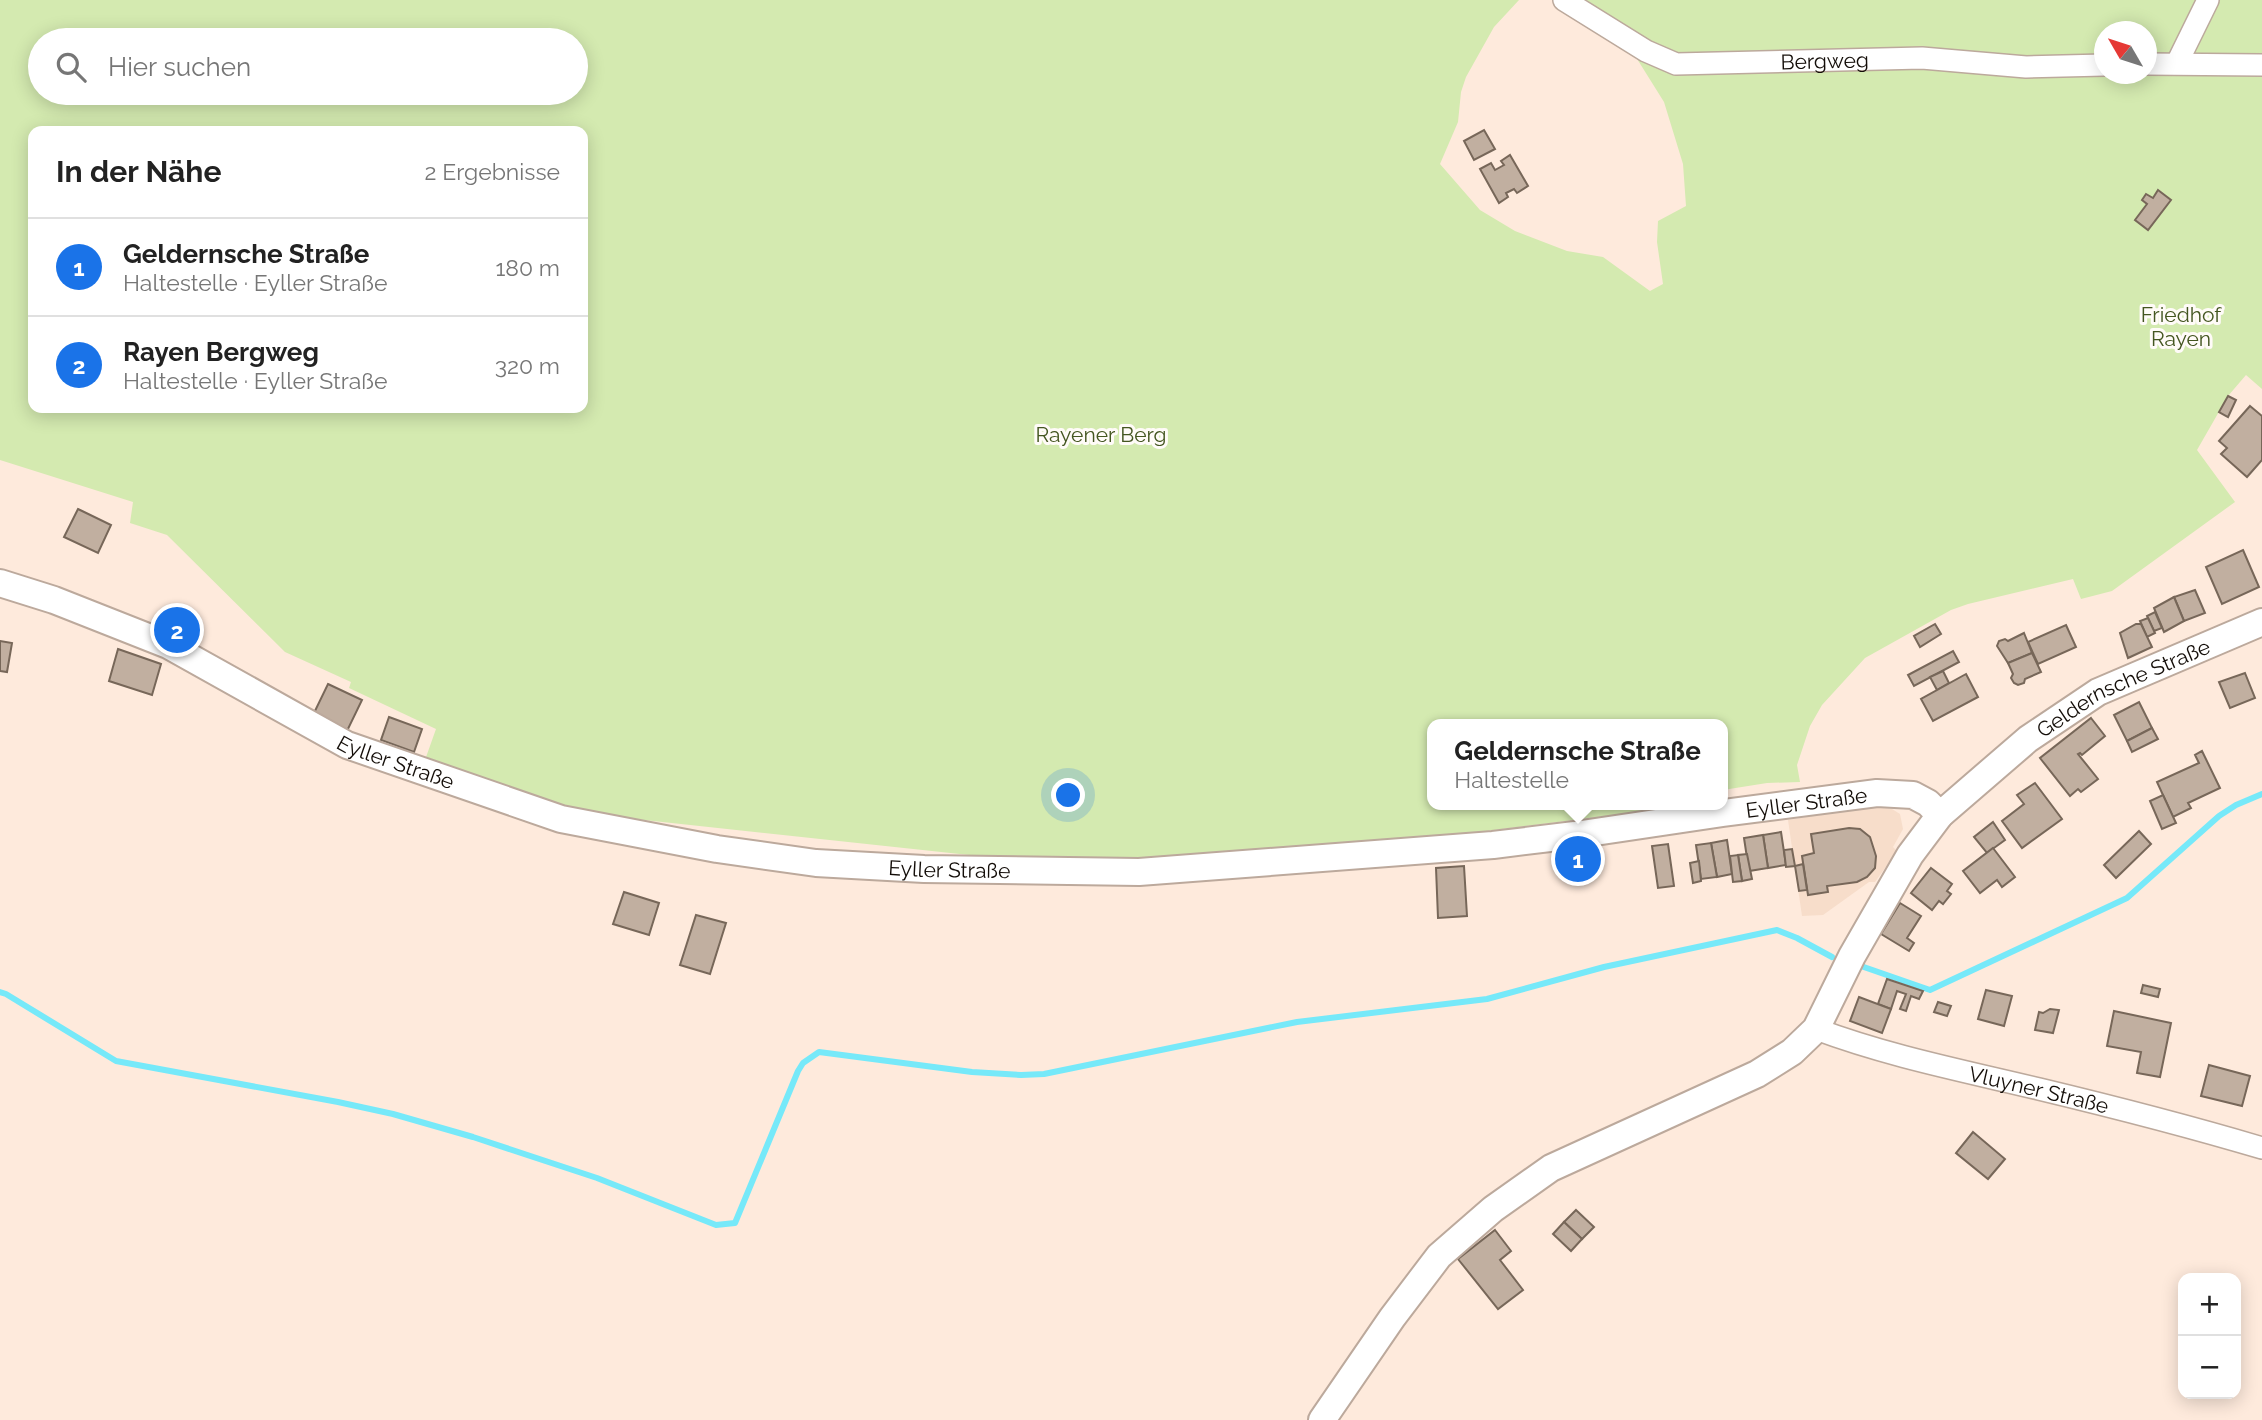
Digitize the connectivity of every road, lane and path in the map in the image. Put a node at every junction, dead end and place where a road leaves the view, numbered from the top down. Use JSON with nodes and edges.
{"nodes":[{"id":1,"x":1564,"y":0,"type":"edge"},
{"id":2,"x":2208,"y":0,"type":"edge"},
{"id":3,"x":2177,"y":63,"type":"junction"},
{"id":4,"x":2157,"y":64,"type":"edge"},
{"id":5,"x":2094,"y":65,"type":"edge"},
{"id":6,"x":2262,"y":65,"type":"edge"},
{"id":7,"x":0,"y":583,"type":"edge"},
{"id":8,"x":2262,"y":622,"type":"edge"},
{"id":9,"x":1940,"y":815,"type":"junction"},
{"id":10,"x":1816,"y":1030,"type":"junction"},
{"id":11,"x":2262,"y":1148,"type":"edge"},
{"id":12,"x":1322,"y":1420,"type":"edge"}],
"edges":[{"from":1,"to":5,"type":"street","name":"Bergweg"},
{"from":2,"to":3,"type":"street"},
{"from":3,"to":4,"type":"street"},
{"from":3,"to":6,"type":"street"},
{"from":7,"to":9,"type":"main road","name":"Eyller Straße"},
{"from":8,"to":9,"type":"main road","name":"Geldernsche Straße"},
{"from":9,"to":10,"type":"main road","name":"Geldernsche Straße"},
{"from":10,"to":11,"type":"street","name":"Vluyner Straße"},
{"from":10,"to":12,"type":"main road","name":"Geldernsche Straße"}]}
